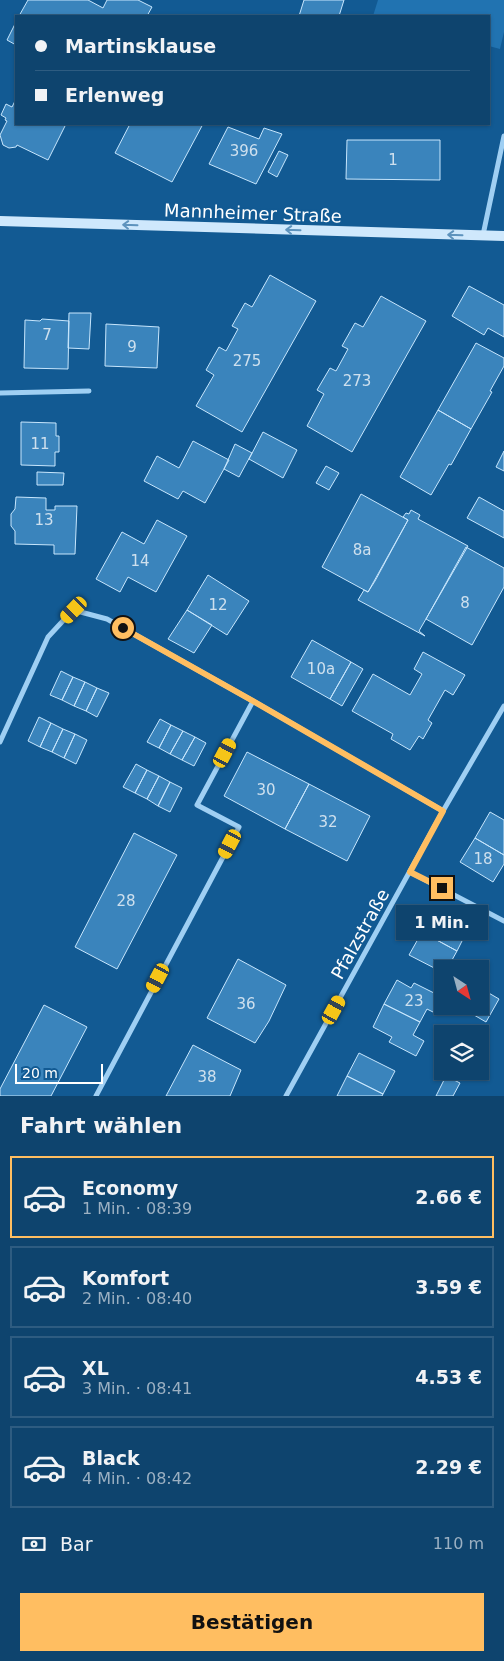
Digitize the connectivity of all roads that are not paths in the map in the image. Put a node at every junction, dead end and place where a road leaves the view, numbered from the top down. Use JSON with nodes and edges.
{"nodes":[{"id":1,"x":504,"y":136,"type":"edge"},
{"id":2,"x":0,"y":221,"type":"edge"},
{"id":3,"x":483,"y":236,"type":"junction"},
{"id":4,"x":504,"y":236,"type":"edge"},
{"id":5,"x":89,"y":391,"type":"dead end"},
{"id":6,"x":0,"y":393,"type":"edge"},
{"id":7,"x":253,"y":701,"type":"junction"},
{"id":8,"x":504,"y":706,"type":"edge"},
{"id":9,"x":0,"y":742,"type":"edge"},
{"id":10,"x":443,"y":811,"type":"junction"},
{"id":11,"x":410,"y":872,"type":"junction"},
{"id":12,"x":504,"y":921,"type":"edge"},
{"id":13,"x":96,"y":1096,"type":"edge"},
{"id":14,"x":286,"y":1096,"type":"edge"}],
"edges":[{"from":1,"to":3,"type":"street"},
{"from":3,"to":2,"type":"street","name":"Mannheimer Straße","one_way":true},
{"from":3,"to":4,"type":"street","name":"Mannheimer Straße"},
{"from":5,"to":6,"type":"street"},
{"from":7,"to":9,"type":"street"},
{"from":7,"to":10,"type":"street"},
{"from":7,"to":13,"type":"street"},
{"from":8,"to":10,"type":"street","name":"Pfalzstraße"},
{"from":10,"to":11,"type":"street","name":"Pfalzstraße"},
{"from":11,"to":12,"type":"street"},
{"from":11,"to":14,"type":"street","name":"Pfalzstraße"}]}
